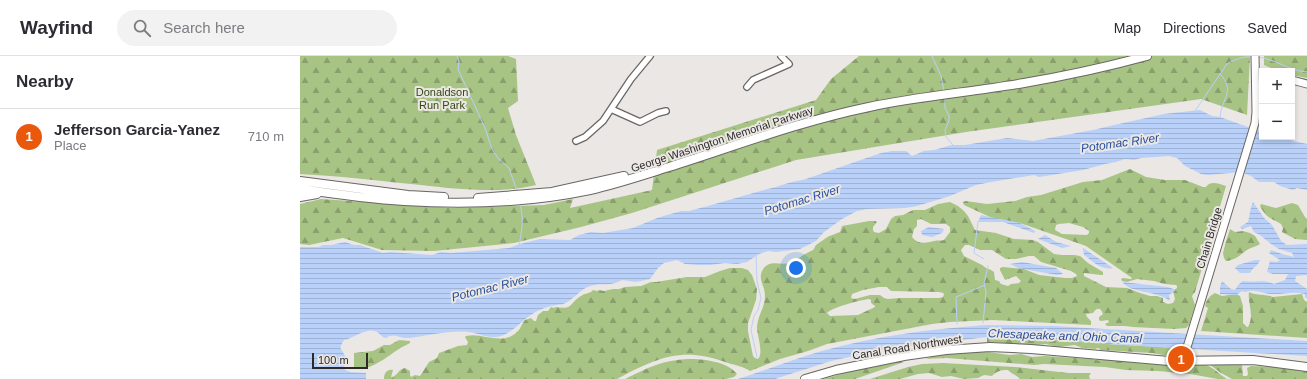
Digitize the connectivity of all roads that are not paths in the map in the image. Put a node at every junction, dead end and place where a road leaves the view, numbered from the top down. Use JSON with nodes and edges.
{"nodes":[{"id":1,"x":650,"y":56,"type":"edge"},
{"id":2,"x":781,"y":56,"type":"edge"},
{"id":3,"x":1128,"y":56,"type":"edge"},
{"id":4,"x":1147,"y":56,"type":"edge"},
{"id":5,"x":1256,"y":56,"type":"edge"},
{"id":6,"x":1258,"y":73,"type":"edge"},
{"id":7,"x":1295,"y":81,"type":"edge"},
{"id":8,"x":1307,"y":84,"type":"edge"},
{"id":9,"x":747,"y":87,"type":"dead end"},
{"id":10,"x":980,"y":87,"type":"junction"},
{"id":11,"x":909,"y":97,"type":"junction"},
{"id":12,"x":611,"y":110,"type":"junction"},
{"id":13,"x":666,"y":111,"type":"dead end"},
{"id":14,"x":576,"y":141,"type":"dead end"},
{"id":15,"x":649,"y":173,"type":"junction"},
{"id":16,"x":300,"y":181,"type":"edge"},
{"id":17,"x":630,"y":186,"type":"dead end"},
{"id":18,"x":300,"y":190,"type":"edge"},
{"id":19,"x":324,"y":192,"type":"junction"},
{"id":20,"x":576,"y":193,"type":"junction"},
{"id":21,"x":552,"y":194,"type":"junction"},
{"id":22,"x":596,"y":194,"type":"dead end"},
{"id":23,"x":300,"y":197,"type":"edge"},
{"id":24,"x":479,"y":201,"type":"junction"},
{"id":25,"x":1183,"y":358,"type":"junction"},
{"id":26,"x":1307,"y":367,"type":"edge"},
{"id":27,"x":805,"y":379,"type":"edge"}],
"edges":[{"from":1,"to":12,"type":"street"},
{"from":2,"to":9,"type":"street"},
{"from":3,"to":10,"type":"highway","name":"George Washington Memorial Parkway"},
{"from":4,"to":10,"type":"highway","name":"George Washington Memorial Parkway"},
{"from":5,"to":6,"type":"main road","name":"Chain Bridge"},
{"from":6,"to":25,"type":"main road","name":"Chain Bridge"},
{"from":7,"to":8,"type":"main road"},
{"from":10,"to":11,"type":"highway","name":"George Washington Memorial Parkway"},
{"from":11,"to":15,"type":"highway","name":"George Washington Memorial Parkway"},
{"from":11,"to":21,"type":"highway","name":"George Washington Memorial Parkway"},
{"from":12,"to":13,"type":"street"},
{"from":12,"to":14,"type":"street"},
{"from":15,"to":17,"type":"highway"},
{"from":15,"to":20,"type":"highway","name":"George Washington Memorial Parkway"},
{"from":16,"to":24,"type":"highway","name":"George Washington Memorial Parkway"},
{"from":18,"to":19,"type":"highway","name":"George Washington Memorial Parkway"},
{"from":19,"to":23,"type":"highway"},
{"from":19,"to":24,"type":"highway","name":"George Washington Memorial Parkway"},
{"from":20,"to":21,"type":"highway","name":"George Washington Memorial Parkway"},
{"from":20,"to":22,"type":"highway"},
{"from":21,"to":24,"type":"highway","name":"George Washington Memorial Parkway"},
{"from":25,"to":26,"type":"highway","name":"Canal Road Northwest"},
{"from":25,"to":27,"type":"highway","name":"Canal Road Northwest"}]}
